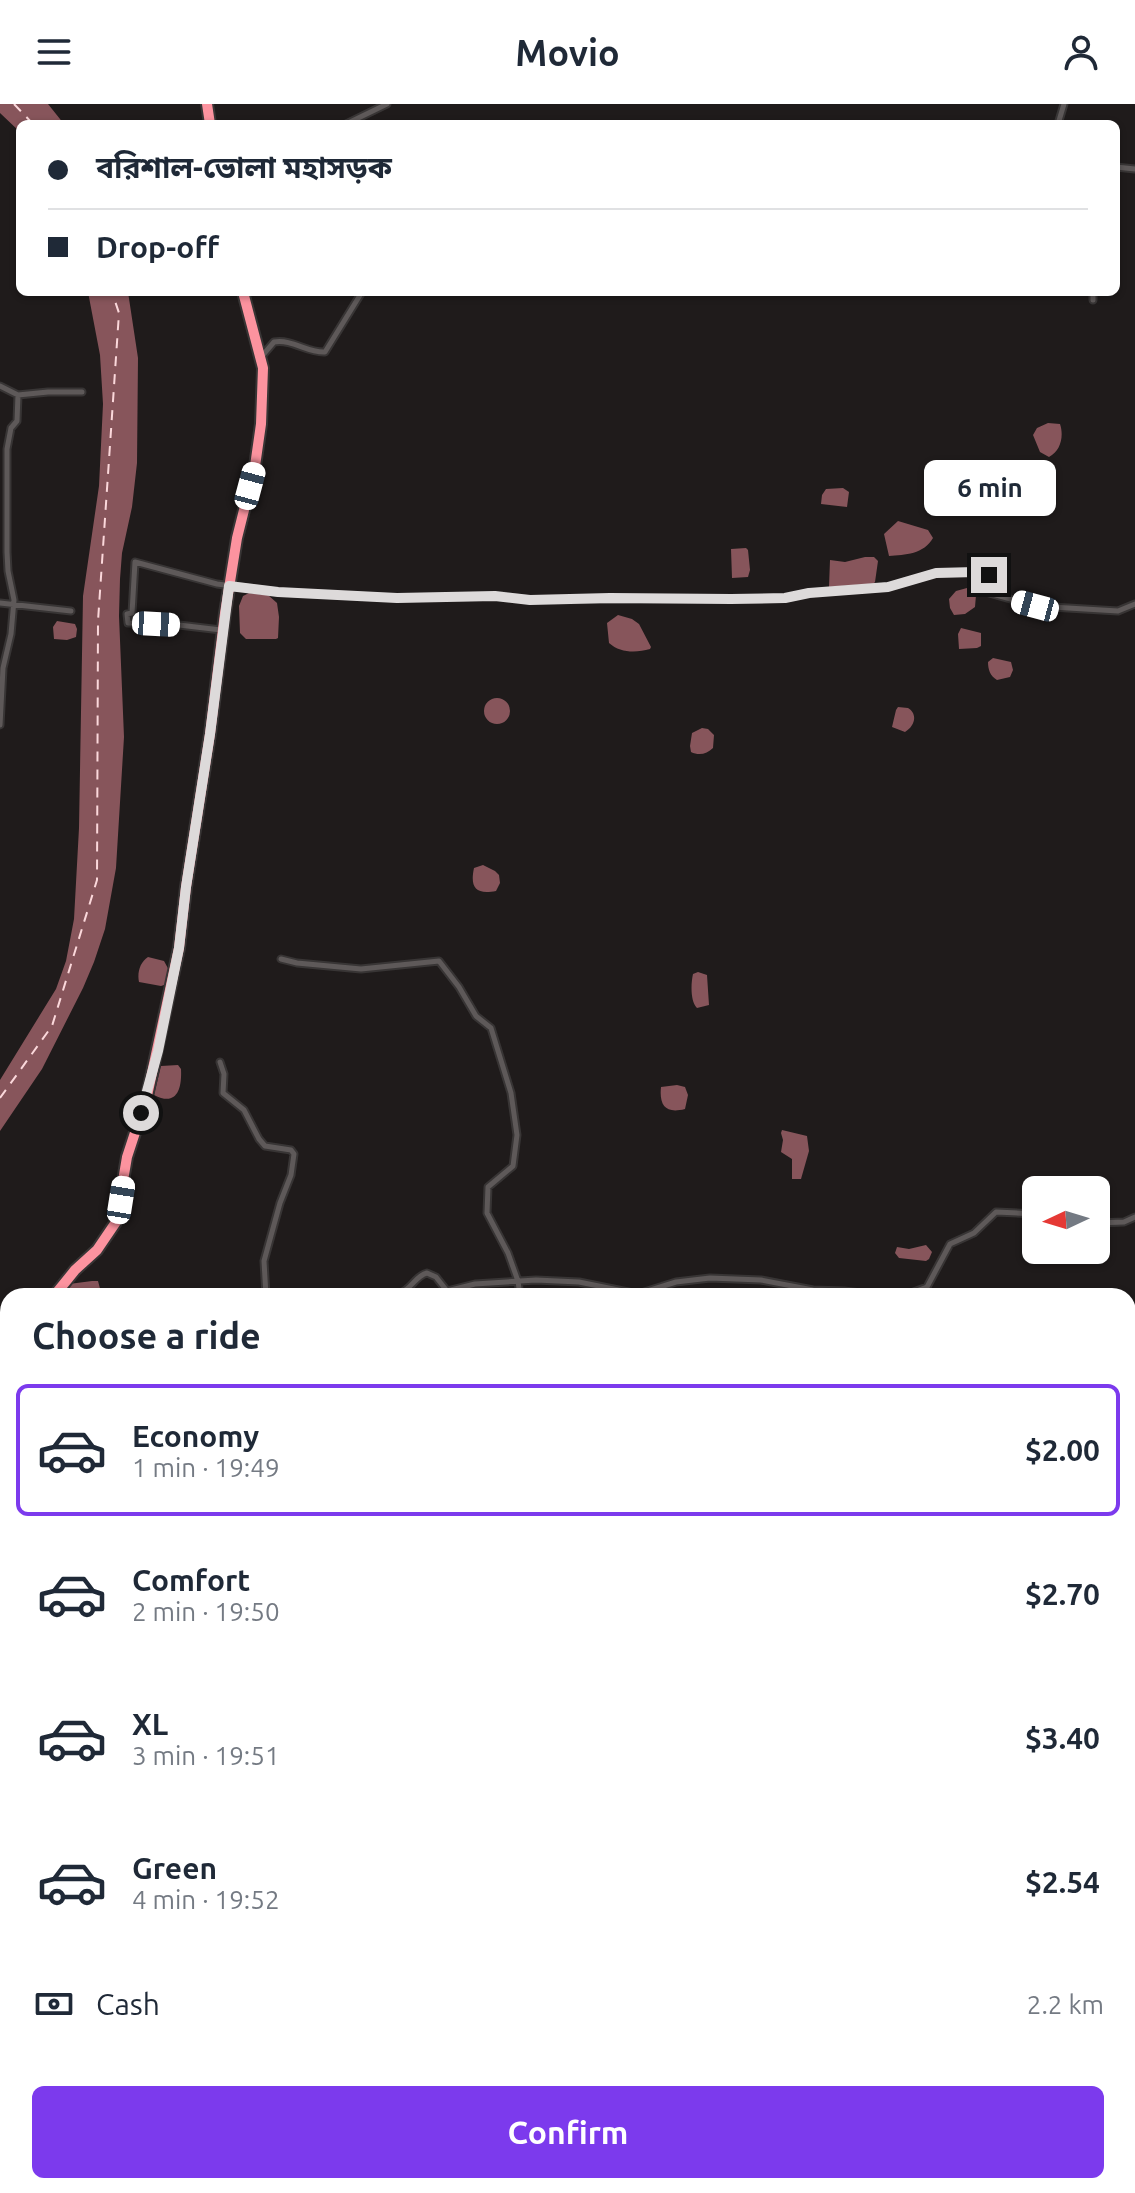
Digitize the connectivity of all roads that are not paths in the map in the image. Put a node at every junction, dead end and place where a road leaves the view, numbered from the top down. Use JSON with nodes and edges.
{"nodes":[{"id":1,"x":387,"y":104,"type":"edge"},
{"id":2,"x":354,"y":120,"type":"edge"},
{"id":3,"x":244,"y":296,"type":"edge"},
{"id":4,"x":360,"y":296,"type":"edge"},
{"id":5,"x":1093,"y":296,"type":"edge"},
{"id":6,"x":1093,"y":300,"type":"dead end"},
{"id":7,"x":261,"y":357,"type":"junction"},
{"id":8,"x":0,"y":386,"type":"edge"},
{"id":9,"x":82,"y":392,"type":"dead end"},
{"id":10,"x":18,"y":395,"type":"junction"},
{"id":11,"x":229,"y":586,"type":"junction"},
{"id":12,"x":0,"y":603,"type":"edge"},
{"id":13,"x":1135,"y":604,"type":"edge"},
{"id":14,"x":12,"y":605,"type":"junction"},
{"id":15,"x":71,"y":611,"type":"dead end"},
{"id":16,"x":222,"y":631,"type":"junction"},
{"id":17,"x":0,"y":725,"type":"edge"},
{"id":18,"x":281,"y":959,"type":"dead end"},
{"id":19,"x":220,"y":1062,"type":"dead end"},
{"id":20,"x":1022,"y":1213,"type":"edge"},
{"id":21,"x":1135,"y":1217,"type":"edge"},
{"id":22,"x":1110,"y":1222,"type":"edge"},
{"id":23,"x":518,"y":1281,"type":"junction"},
{"id":24,"x":663,"y":1286,"type":"joint"},
{"id":25,"x":60,"y":1288,"type":"edge"},
{"id":26,"x":266,"y":1288,"type":"edge"},
{"id":27,"x":408,"y":1288,"type":"edge"},
{"id":28,"x":445,"y":1288,"type":"edge"},
{"id":29,"x":459,"y":1288,"type":"edge"},
{"id":30,"x":519,"y":1288,"type":"edge"},
{"id":31,"x":608,"y":1288,"type":"edge"},
{"id":32,"x":657,"y":1288,"type":"edge"},
{"id":33,"x":803,"y":1288,"type":"edge"},
{"id":34,"x":924,"y":1288,"type":"edge"}],
"edges":[{"from":1,"to":2,"type":"street"},
{"from":3,"to":7,"type":"highway"},
{"from":4,"to":7,"type":"street"},
{"from":5,"to":6,"type":"street"},
{"from":7,"to":11,"type":"highway"},
{"from":8,"to":10,"type":"street"},
{"from":9,"to":10,"type":"street"},
{"from":10,"to":14,"type":"street"},
{"from":11,"to":13,"type":"street"},
{"from":11,"to":16,"type":"highway"},
{"from":11,"to":16,"type":"street"},
{"from":12,"to":14,"type":"street"},
{"from":14,"to":15,"type":"street"},
{"from":14,"to":17,"type":"street"},
{"from":16,"to":25,"type":"highway"},
{"from":18,"to":23,"type":"street"},
{"from":19,"to":26,"type":"street"},
{"from":20,"to":34,"type":"street"},
{"from":21,"to":22,"type":"street"},
{"from":23,"to":29,"type":"street"},
{"from":23,"to":30,"type":"street"},
{"from":23,"to":31,"type":"street"},
{"from":24,"to":32,"type":"street"},
{"from":24,"to":33,"type":"street"},
{"from":27,"to":28,"type":"street"}]}
